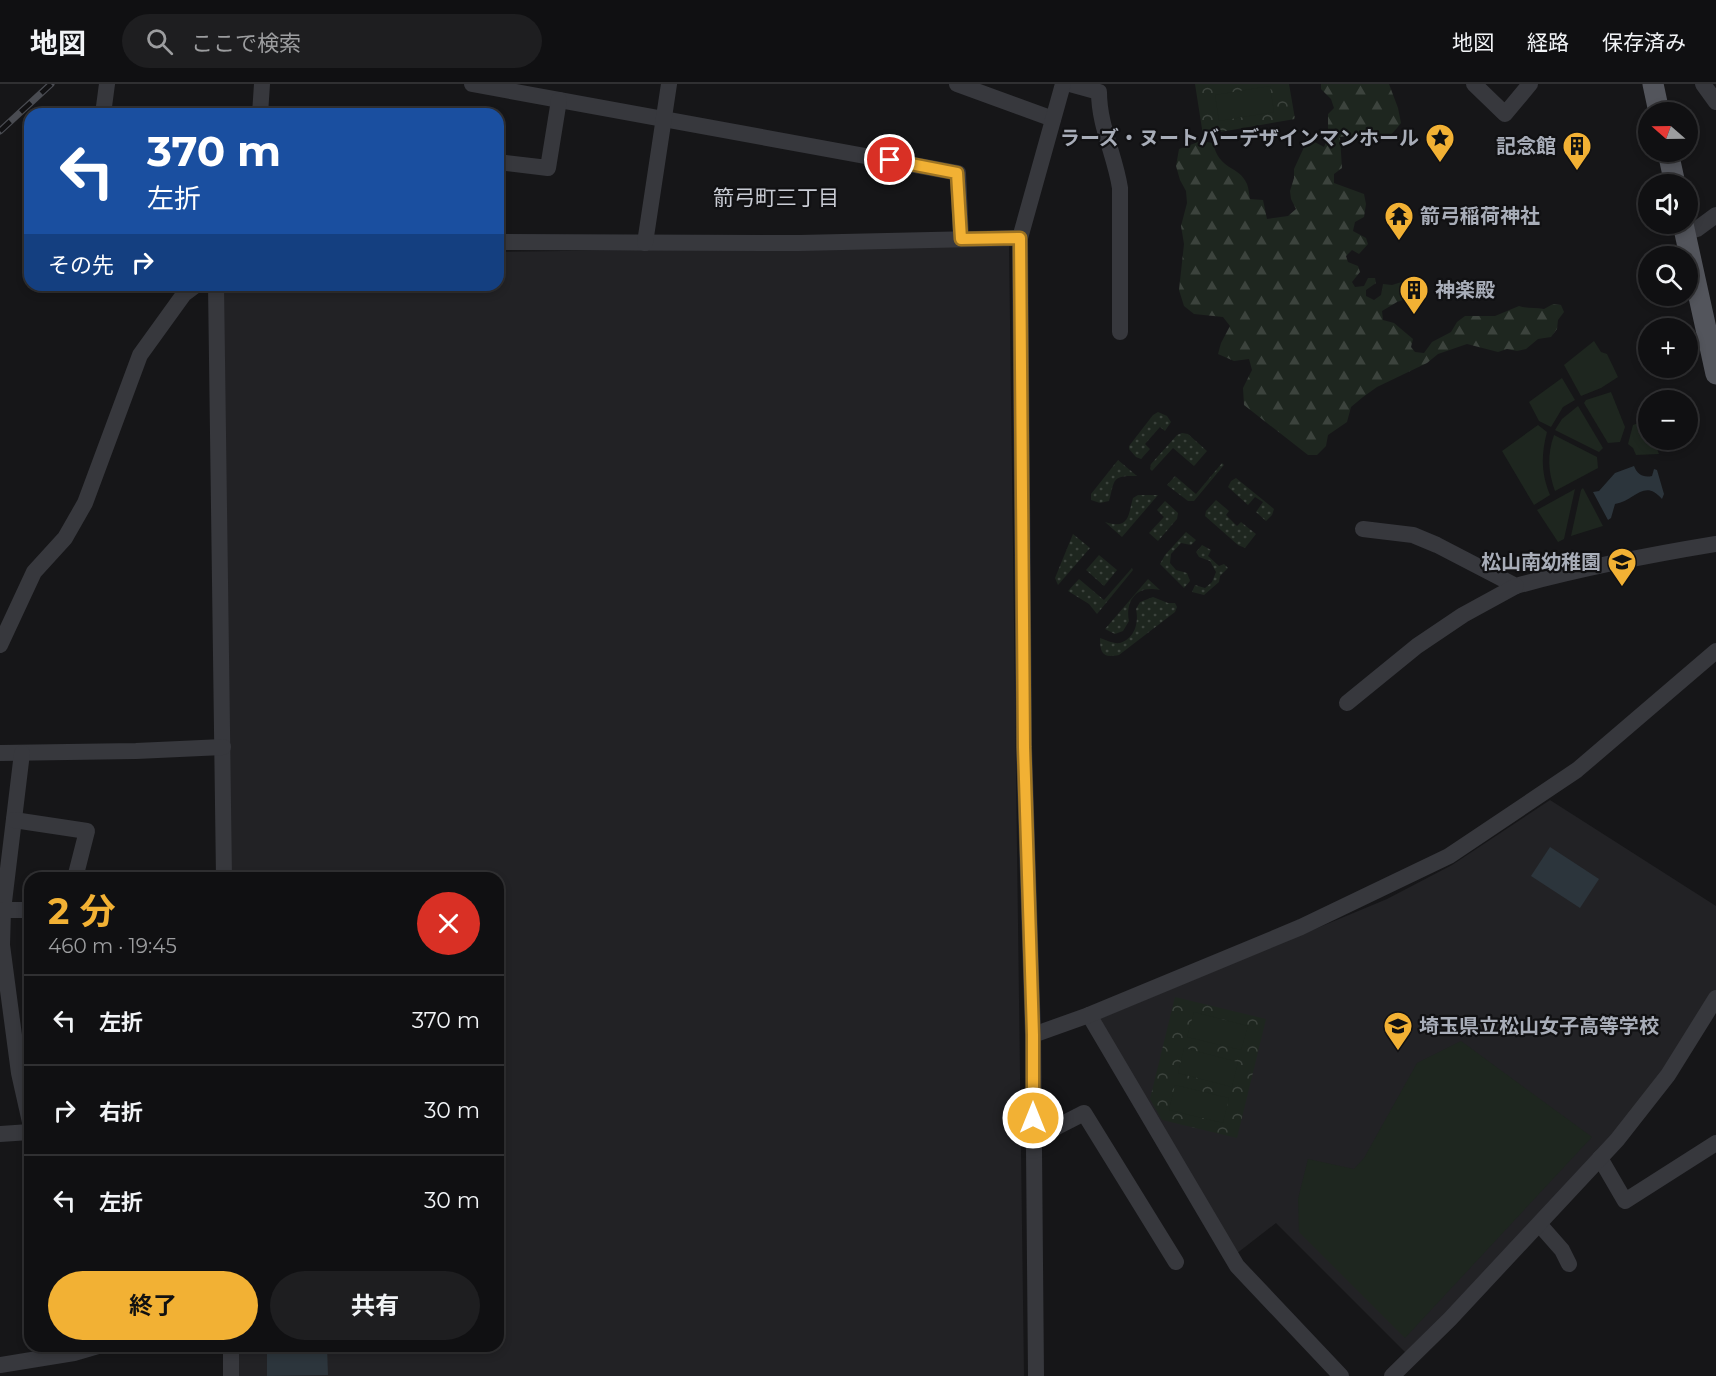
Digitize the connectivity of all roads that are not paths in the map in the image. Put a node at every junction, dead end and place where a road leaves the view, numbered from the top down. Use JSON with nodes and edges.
{"nodes":[{"id":1,"x":107,"y":84,"type":"edge"},
{"id":2,"x":262,"y":84,"type":"edge"},
{"id":3,"x":472,"y":84,"type":"edge"},
{"id":4,"x":669,"y":84,"type":"edge"},
{"id":5,"x":957,"y":84,"type":"edge"},
{"id":6,"x":1063,"y":84,"type":"edge"},
{"id":7,"x":1070,"y":84,"type":"edge"},
{"id":8,"x":1474,"y":84,"type":"edge"},
{"id":9,"x":1530,"y":84,"type":"edge"},
{"id":10,"x":1653,"y":84,"type":"edge"},
{"id":11,"x":1703,"y":84,"type":"edge"},
{"id":12,"x":559,"y":100,"type":"junction"},
{"id":13,"x":1657,"y":102,"type":"edge"},
{"id":14,"x":1716,"y":102,"type":"edge"},
{"id":15,"x":105,"y":108,"type":"edge"},
{"id":16,"x":260,"y":108,"type":"edge"},
{"id":17,"x":664,"y":119,"type":"junction"},
{"id":18,"x":1053,"y":119,"type":"junction"},
{"id":19,"x":504,"y":163,"type":"edge"},
{"id":20,"x":1716,"y":215,"type":"edge"},
{"id":21,"x":1698,"y":228,"type":"edge"},
{"id":22,"x":1685,"y":234,"type":"edge"},
{"id":23,"x":1020,"y":238,"type":"junction"},
{"id":24,"x":961,"y":239,"type":"junction"},
{"id":25,"x":504,"y":242,"type":"edge"},
{"id":26,"x":645,"y":243,"type":"junction"},
{"id":27,"x":188,"y":291,"type":"edge"},
{"id":28,"x":216,"y":291,"type":"edge"},
{"id":29,"x":1120,"y":332,"type":"dead end"},
{"id":30,"x":1716,"y":374,"type":"edge"},
{"id":31,"x":1363,"y":529,"type":"dead end"},
{"id":32,"x":1716,"y":544,"type":"edge"},
{"id":33,"x":1516,"y":586,"type":"junction"},
{"id":34,"x":0,"y":645,"type":"edge"},
{"id":35,"x":1716,"y":651,"type":"edge"},
{"id":36,"x":1347,"y":703,"type":"dead end"},
{"id":37,"x":222,"y":747,"type":"junction"},
{"id":38,"x":0,"y":753,"type":"edge"},
{"id":39,"x":22,"y":753,"type":"junction"},
{"id":40,"x":14,"y":820,"type":"junction"},
{"id":41,"x":77,"y":872,"type":"edge"},
{"id":42,"x":224,"y":872,"type":"edge"},
{"id":43,"x":3,"y":910,"type":"junction"},
{"id":44,"x":24,"y":910,"type":"edge"},
{"id":45,"x":1,"y":945,"type":"edge"},
{"id":46,"x":1716,"y":998,"type":"edge"},
{"id":47,"x":1089,"y":1015,"type":"junction"},
{"id":48,"x":1033,"y":1035,"type":"junction"},
{"id":49,"x":24,"y":1095,"type":"edge"},
{"id":50,"x":24,"y":1132,"type":"edge"},
{"id":51,"x":0,"y":1134,"type":"edge"},
{"id":52,"x":1033,"y":1139,"type":"junction"},
{"id":53,"x":1716,"y":1143,"type":"edge"},
{"id":54,"x":1600,"y":1158,"type":"junction"},
{"id":55,"x":1540,"y":1225,"type":"junction"},
{"id":56,"x":1176,"y":1262,"type":"dead end"},
{"id":57,"x":1569,"y":1264,"type":"dead end"},
{"id":58,"x":77,"y":1352,"type":"edge"},
{"id":59,"x":231,"y":1352,"type":"edge"},
{"id":60,"x":0,"y":1365,"type":"edge"},
{"id":61,"x":1037,"y":1375,"type":"edge"},
{"id":62,"x":231,"y":1376,"type":"edge"},
{"id":63,"x":1341,"y":1376,"type":"edge"},
{"id":64,"x":1392,"y":1376,"type":"edge"}],
"edges":[{"from":1,"to":15,"type":"street"},
{"from":2,"to":16,"type":"street"},
{"from":3,"to":12,"type":"street"},
{"from":4,"to":17,"type":"street"},
{"from":5,"to":18,"type":"street"},
{"from":6,"to":18,"type":"street"},
{"from":7,"to":29,"type":"street"},
{"from":8,"to":9,"type":"street"},
{"from":10,"to":13,"type":"main road"},
{"from":11,"to":14,"type":"street"},
{"from":12,"to":17,"type":"street"},
{"from":12,"to":19,"type":"street"},
{"from":17,"to":24,"type":"street"},
{"from":17,"to":26,"type":"street"},
{"from":18,"to":23,"type":"street"},
{"from":20,"to":21,"type":"street"},
{"from":22,"to":30,"type":"main road"},
{"from":23,"to":24,"type":"street"},
{"from":23,"to":48,"type":"street"},
{"from":24,"to":26,"type":"street"},
{"from":25,"to":26,"type":"street"},
{"from":27,"to":34,"type":"street"},
{"from":28,"to":37,"type":"street"},
{"from":31,"to":33,"type":"street"},
{"from":32,"to":33,"type":"street"},
{"from":33,"to":36,"type":"street"},
{"from":35,"to":47,"type":"street"},
{"from":37,"to":39,"type":"street"},
{"from":37,"to":42,"type":"street"},
{"from":38,"to":39,"type":"street"},
{"from":39,"to":40,"type":"street"},
{"from":40,"to":41,"type":"street"},
{"from":40,"to":43,"type":"street"},
{"from":43,"to":44,"type":"street"},
{"from":43,"to":45,"type":"street"},
{"from":45,"to":49,"type":"street"},
{"from":46,"to":54,"type":"street"},
{"from":47,"to":48,"type":"street"},
{"from":47,"to":63,"type":"street"},
{"from":48,"to":52,"type":"street"},
{"from":50,"to":51,"type":"street"},
{"from":52,"to":56,"type":"street"},
{"from":52,"to":61,"type":"street"},
{"from":53,"to":54,"type":"street"},
{"from":54,"to":55,"type":"street"},
{"from":55,"to":57,"type":"street"},
{"from":55,"to":64,"type":"street"},
{"from":58,"to":60,"type":"street"},
{"from":59,"to":62,"type":"street"}]}
